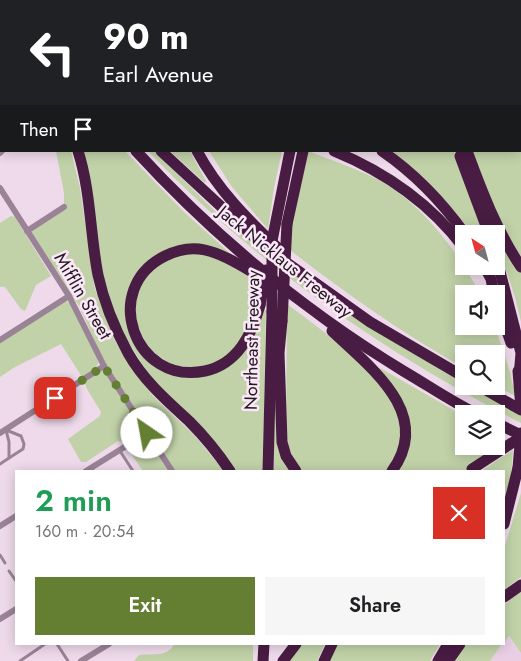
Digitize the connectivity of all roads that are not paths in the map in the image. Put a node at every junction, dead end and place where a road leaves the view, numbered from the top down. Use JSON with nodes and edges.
{"nodes":[{"id":1,"x":78,"y":152,"type":"edge"},
{"id":2,"x":137,"y":152,"type":"edge"},
{"id":3,"x":162,"y":152,"type":"edge"},
{"id":4,"x":198,"y":152,"type":"edge"},
{"id":5,"x":290,"y":152,"type":"edge"},
{"id":6,"x":303,"y":152,"type":"edge"},
{"id":7,"x":336,"y":152,"type":"edge"},
{"id":8,"x":383,"y":152,"type":"edge"},
{"id":9,"x":459,"y":152,"type":"edge"},
{"id":10,"x":466,"y":152,"type":"edge"},
{"id":11,"x":0,"y":188,"type":"edge"},
{"id":12,"x":64,"y":207,"type":"dead end"},
{"id":13,"x":458,"y":225,"type":"edge"},
{"id":14,"x":486,"y":225,"type":"edge"},
{"id":15,"x":27,"y":231,"type":"junction"},
{"id":16,"x":455,"y":237,"type":"edge"},
{"id":17,"x":272,"y":241,"type":"junction"},
{"id":18,"x":521,"y":267,"type":"edge"},
{"id":19,"x":303,"y":273,"type":"junction"},
{"id":20,"x":501,"y":275,"type":"edge"},
{"id":21,"x":288,"y":292,"type":"junction"},
{"id":22,"x":69,"y":296,"type":"junction"},
{"id":23,"x":306,"y":306,"type":"junction"},
{"id":24,"x":505,"y":323,"type":"edge"},
{"id":25,"x":0,"y":340,"type":"edge"},
{"id":26,"x":104,"y":366,"type":"junction"},
{"id":27,"x":455,"y":372,"type":"edge"},
{"id":28,"x":519,"y":378,"type":"junction"},
{"id":29,"x":495,"y":395,"type":"edge"},
{"id":30,"x":462,"y":405,"type":"edge"},
{"id":31,"x":521,"y":410,"type":"edge"},
{"id":32,"x":505,"y":427,"type":"edge"},
{"id":33,"x":3,"y":431,"type":"edge"},
{"id":34,"x":147,"y":433,"type":"junction"},
{"id":35,"x":521,"y":435,"type":"edge"},
{"id":36,"x":120,"y":450,"type":"junction"},
{"id":37,"x":9,"y":458,"type":"junction"},
{"id":38,"x":0,"y":464,"type":"edge"},
{"id":39,"x":88,"y":470,"type":"edge"},
{"id":40,"x":132,"y":470,"type":"edge"},
{"id":41,"x":171,"y":470,"type":"edge"},
{"id":42,"x":229,"y":470,"type":"edge"},
{"id":43,"x":268,"y":470,"type":"edge"},
{"id":44,"x":295,"y":470,"type":"edge"},
{"id":45,"x":393,"y":470,"type":"edge"},
{"id":46,"x":471,"y":470,"type":"edge"},
{"id":47,"x":15,"y":517,"type":"edge"},
{"id":48,"x":505,"y":520,"type":"edge"},
{"id":49,"x":0,"y":526,"type":"edge"},
{"id":50,"x":0,"y":555,"type":"edge"},
{"id":51,"x":5,"y":563,"type":"dead end"},
{"id":52,"x":9,"y":571,"type":"dead end"},
{"id":53,"x":15,"y":580,"type":"edge"},
{"id":54,"x":521,"y":585,"type":"edge"},
{"id":55,"x":505,"y":596,"type":"edge"},
{"id":56,"x":15,"y":610,"type":"edge"},
{"id":57,"x":0,"y":619,"type":"edge"},
{"id":58,"x":44,"y":645,"type":"edge"},
{"id":59,"x":58,"y":645,"type":"edge"},
{"id":60,"x":107,"y":645,"type":"edge"},
{"id":61,"x":260,"y":645,"type":"edge"},
{"id":62,"x":264,"y":645,"type":"edge"},
{"id":63,"x":295,"y":645,"type":"edge"},
{"id":64,"x":332,"y":645,"type":"edge"},
{"id":65,"x":447,"y":645,"type":"edge"},
{"id":66,"x":459,"y":645,"type":"edge"},
{"id":67,"x":285,"y":658,"type":"edge"},
{"id":68,"x":20,"y":661,"type":"edge"},
{"id":69,"x":68,"y":661,"type":"edge"},
{"id":70,"x":81,"y":661,"type":"edge"},
{"id":71,"x":262,"y":661,"type":"edge"},
{"id":72,"x":324,"y":661,"type":"edge"},
{"id":73,"x":438,"y":661,"type":"edge"},
{"id":74,"x":448,"y":661,"type":"edge"}],
"edges":[{"from":1,"to":42,"type":"highway"},
{"from":2,"to":21,"type":"highway","name":"Jack Nicklaus Freeway"},
{"from":3,"to":19,"type":"highway","name":"Jack Nicklaus Freeway"},
{"from":4,"to":19,"type":"highway"},
{"from":5,"to":17,"type":"highway","name":"Northeast Freeway"},
{"from":6,"to":44,"type":"highway","bridge":true},
{"from":7,"to":16,"type":"highway"},
{"from":8,"to":13,"type":"highway"},
{"from":9,"to":14,"type":"highway"},
{"from":10,"to":18,"type":"highway"},
{"from":11,"to":15,"type":"street","name":"Mifflin Street"},
{"from":12,"to":15,"type":"street"},
{"from":15,"to":22,"type":"street","name":"Mifflin Street"},
{"from":17,"to":21,"type":"highway","bridge":true},
{"from":17,"to":43,"type":"highway","name":"Northeast Freeway","bridge":true},
{"from":19,"to":27,"type":"highway","name":"Jack Nicklaus Freeway"},
{"from":20,"to":28,"type":"highway"},
{"from":21,"to":23,"type":"highway","name":"Jack Nicklaus Freeway"},
{"from":22,"to":25,"type":"street"},
{"from":22,"to":26,"type":"street","name":"Mifflin Street"},
{"from":23,"to":30,"type":"highway","name":"Jack Nicklaus Freeway"},
{"from":23,"to":45,"type":"highway"},
{"from":24,"to":28,"type":"highway"},
{"from":26,"to":33,"type":"street"},
{"from":26,"to":34,"type":"street","name":"Mifflin Street"},
{"from":28,"to":31,"type":"highway"},
{"from":29,"to":31,"type":"highway"},
{"from":32,"to":35,"type":"highway"},
{"from":33,"to":37,"type":"lane"},
{"from":33,"to":37,"type":"lane"},
{"from":34,"to":36,"type":"street"},
{"from":34,"to":41,"type":"street","name":"Mifflin Street"},
{"from":35,"to":46,"type":"highway","bridge":true},
{"from":35,"to":48,"type":"highway","bridge":true},
{"from":36,"to":39,"type":"street"},
{"from":36,"to":40,"type":"lane"},
{"from":37,"to":38,"type":"lane"},
{"from":47,"to":49,"type":"street"},
{"from":50,"to":51,"type":"lane"},
{"from":52,"to":53,"type":"lane"},
{"from":54,"to":55,"type":"highway"},
{"from":56,"to":57,"type":"street"},
{"from":58,"to":68,"type":"lane"},
{"from":59,"to":69,"type":"lane"},
{"from":60,"to":70,"type":"street"},
{"from":61,"to":71,"type":"highway"},
{"from":62,"to":71,"type":"highway"},
{"from":63,"to":67,"type":"highway"},
{"from":64,"to":72,"type":"highway"},
{"from":65,"to":73,"type":"highway"},
{"from":66,"to":74,"type":"highway"}]}
